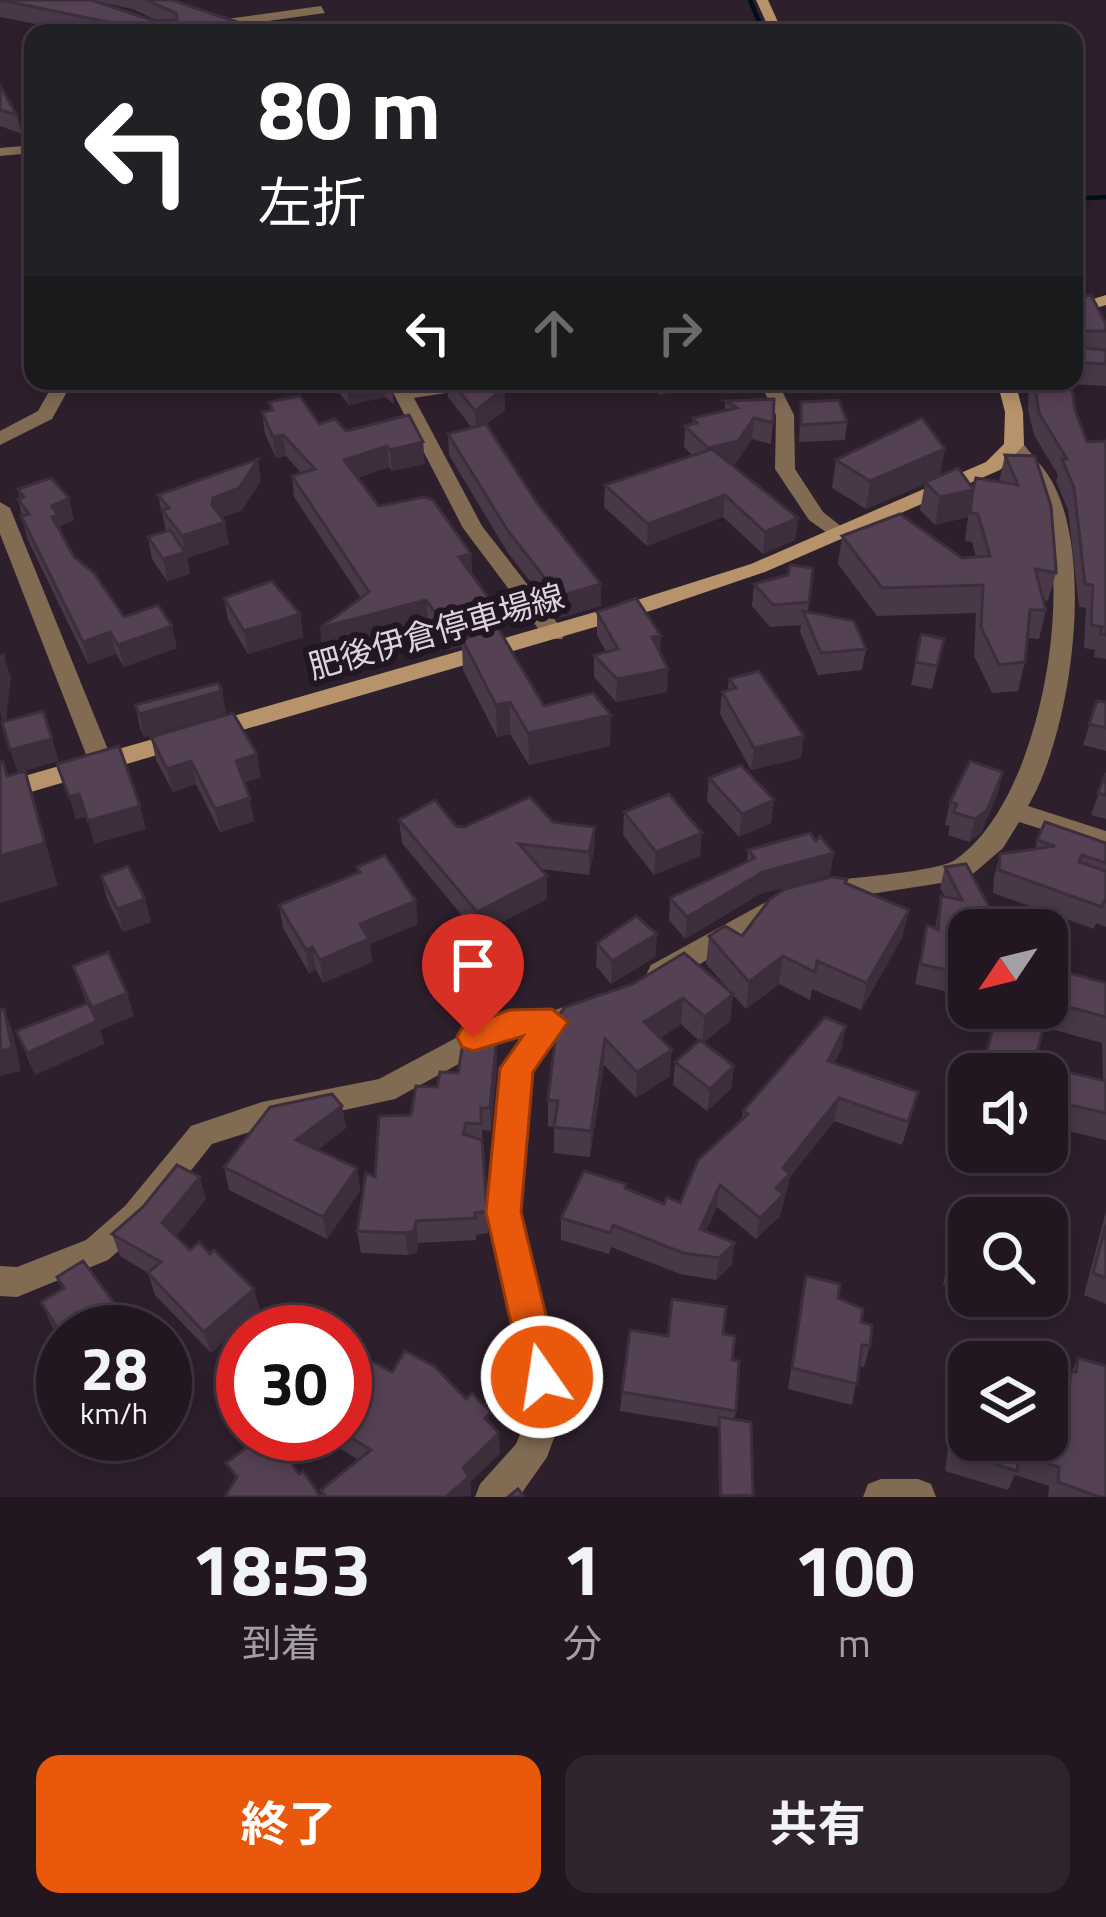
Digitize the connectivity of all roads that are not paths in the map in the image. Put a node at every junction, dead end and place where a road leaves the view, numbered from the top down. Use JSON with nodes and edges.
{"nodes":[{"id":1,"x":182,"y":10,"type":"edge"},
{"id":2,"x":320,"y":12,"type":"edge"},
{"id":3,"x":216,"y":24,"type":"edge"},
{"id":4,"x":226,"y":24,"type":"edge"},
{"id":5,"x":59,"y":390,"type":"edge"},
{"id":6,"x":400,"y":390,"type":"edge"},
{"id":7,"x":772,"y":390,"type":"edge"},
{"id":8,"x":1009,"y":390,"type":"edge"},
{"id":9,"x":0,"y":439,"type":"edge"},
{"id":10,"x":1014,"y":445,"type":"junction"},
{"id":11,"x":0,"y":508,"type":"edge"},
{"id":12,"x":837,"y":531,"type":"junction"},
{"id":13,"x":554,"y":634,"type":"junction"},
{"id":14,"x":100,"y":762,"type":"junction"},
{"id":15,"x":0,"y":792,"type":"edge"},
{"id":16,"x":1014,"y":811,"type":"junction"},
{"id":17,"x":1106,"y":840,"type":"edge"},
{"id":18,"x":552,"y":1022,"type":"junction"},
{"id":19,"x":0,"y":1281,"type":"edge"},
{"id":20,"x":493,"y":1497,"type":"edge"},
{"id":21,"x":881,"y":1497,"type":"edge"},
{"id":22,"x":918,"y":1497,"type":"edge"}],
"edges":[{"from":1,"to":3,"type":"street"},
{"from":2,"to":4,"type":"street"},
{"from":5,"to":9,"type":"street"},
{"from":6,"to":13,"type":"street"},
{"from":7,"to":12,"type":"street"},
{"from":8,"to":10,"type":"main road"},
{"from":10,"to":12,"type":"main road","name":"肥後伊倉停車場線"},
{"from":10,"to":16,"type":"street"},
{"from":11,"to":14,"type":"street"},
{"from":12,"to":13,"type":"main road","name":"肥後伊倉停車場線"},
{"from":13,"to":14,"type":"main road","name":"肥後伊倉停車場線"},
{"from":14,"to":15,"type":"main road","name":"肥後伊倉停車場線"},
{"from":16,"to":17,"type":"street"},
{"from":16,"to":18,"type":"street"},
{"from":18,"to":19,"type":"street"},
{"from":18,"to":20,"type":"street"},
{"from":21,"to":22,"type":"street"}]}
